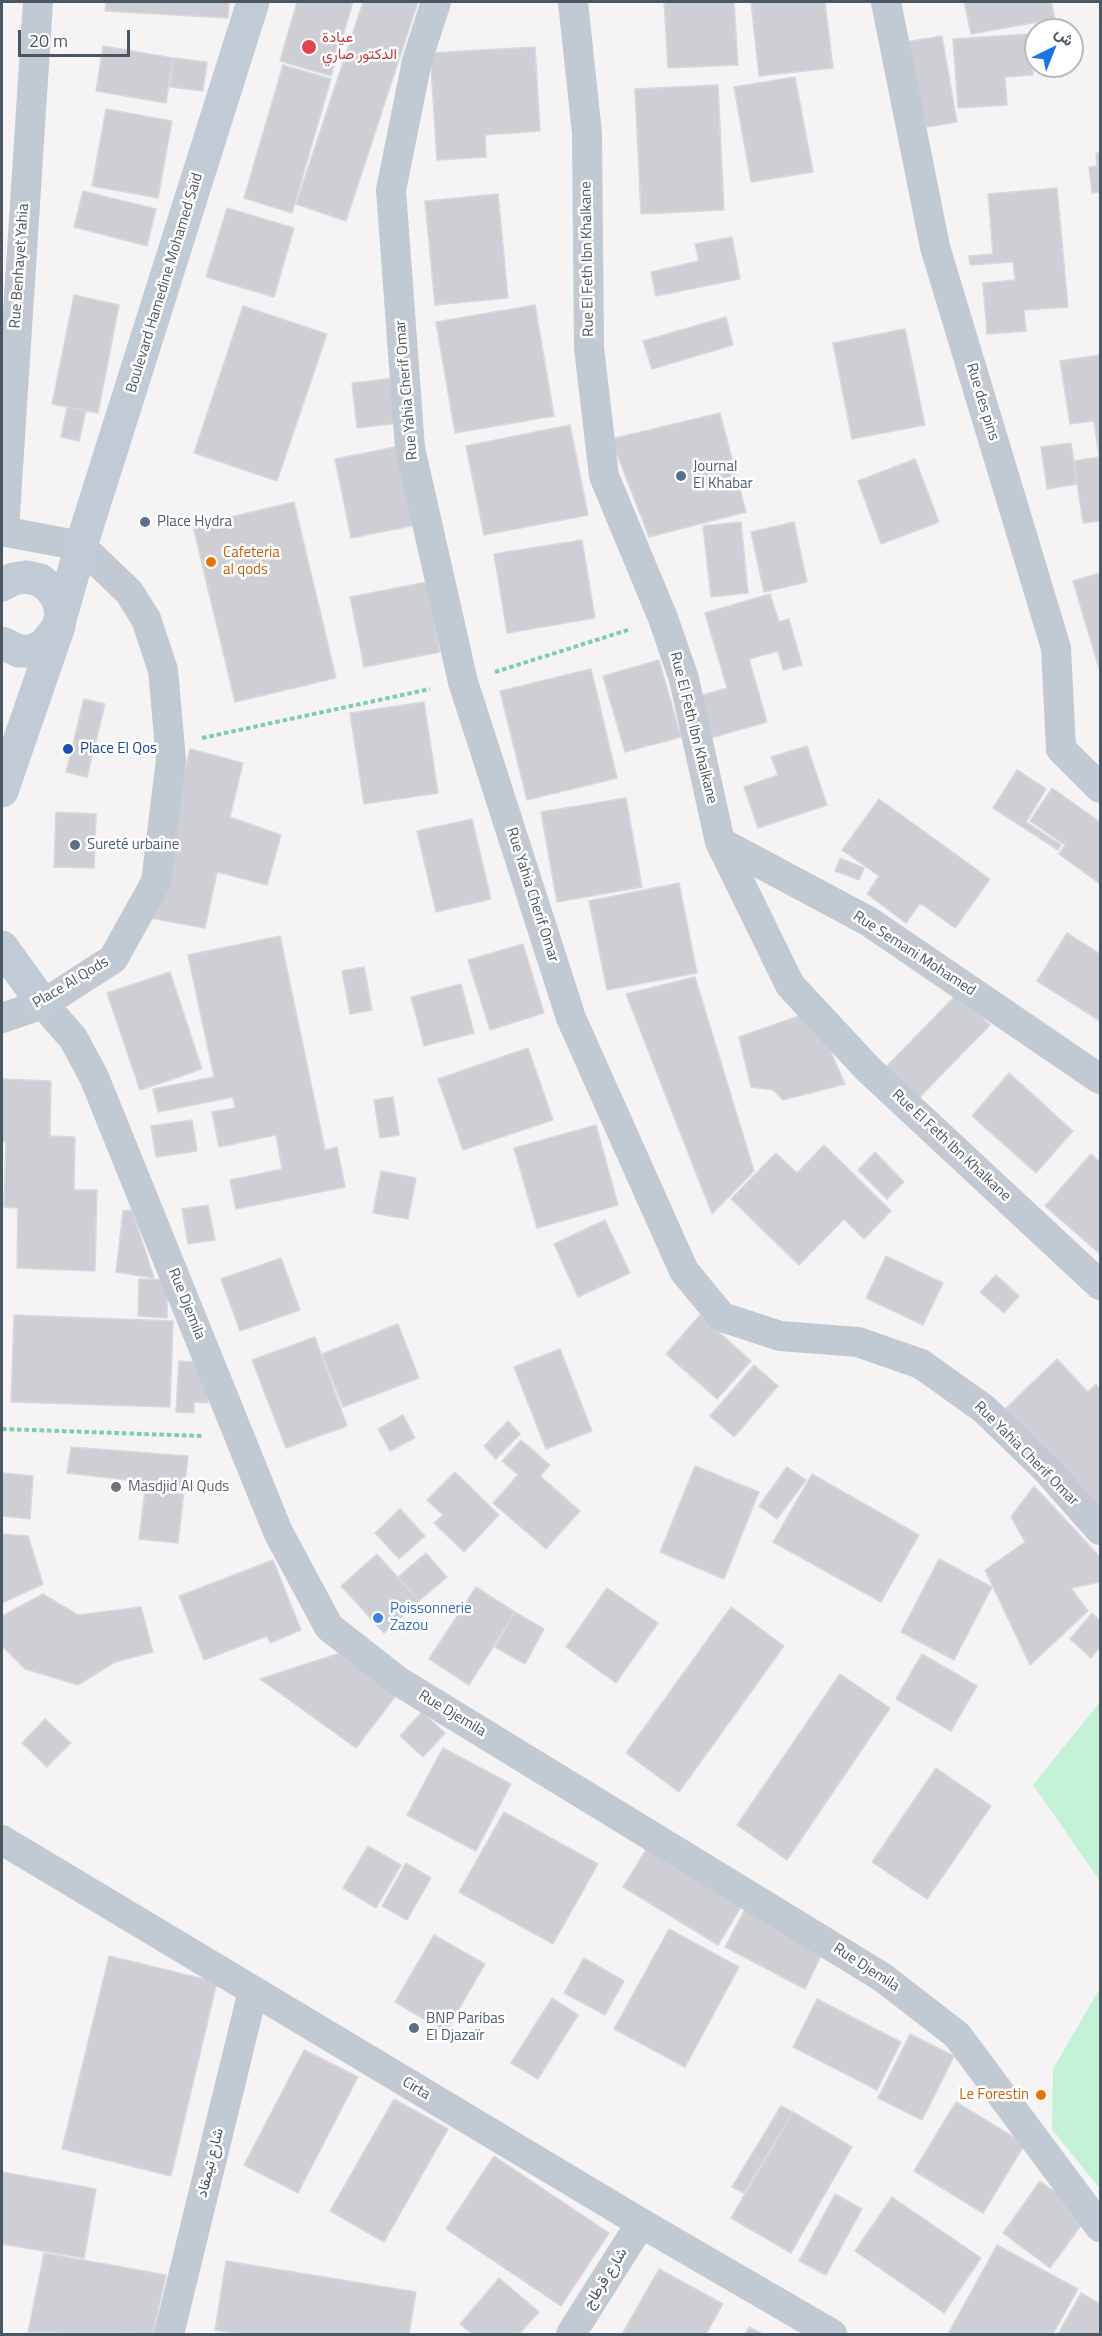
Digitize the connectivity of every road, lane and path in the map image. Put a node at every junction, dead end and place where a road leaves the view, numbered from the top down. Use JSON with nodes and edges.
{"nodes":[{"id":1,"x":38,"y":2,"type":"edge"},
{"id":2,"x":253,"y":2,"type":"edge"},
{"id":3,"x":436,"y":2,"type":"edge"},
{"id":4,"x":573,"y":2,"type":"edge"},
{"id":5,"x":886,"y":2,"type":"edge"},
{"id":6,"x":3,"y":530,"type":"edge"},
{"id":7,"x":79,"y":556,"type":"junction"},
{"id":8,"x":7,"y":582,"type":"edge"},
{"id":9,"x":663,"y":618,"type":"junction"},
{"id":10,"x":59,"y":625,"type":"junction"},
{"id":11,"x":2,"y":643,"type":"edge"},
{"id":12,"x":463,"y":682,"type":"junction"},
{"id":13,"x":169,"y":745,"type":"junction"},
{"id":14,"x":1101,"y":788,"type":"edge"},
{"id":15,"x":2,"y":791,"type":"edge"},
{"id":16,"x":720,"y":842,"type":"junction"},
{"id":17,"x":2,"y":947,"type":"edge"},
{"id":18,"x":43,"y":1004,"type":"junction"},
{"id":19,"x":2,"y":1018,"type":"edge"},
{"id":20,"x":1101,"y":1079,"type":"edge"},
{"id":21,"x":1101,"y":1285,"type":"edge"},
{"id":22,"x":2,"y":1429,"type":"edge"},
{"id":23,"x":239,"y":1437,"type":"junction"},
{"id":24,"x":1101,"y":1530,"type":"edge"},
{"id":25,"x":2,"y":1840,"type":"edge"},
{"id":26,"x":253,"y":1991,"type":"junction"},
{"id":27,"x":640,"y":2223,"type":"junction"},
{"id":28,"x":1101,"y":2227,"type":"edge"},
{"id":29,"x":168,"y":2334,"type":"edge"},
{"id":30,"x":571,"y":2334,"type":"edge"},
{"id":31,"x":832,"y":2334,"type":"edge"}],
"edges":[{"from":1,"to":6,"type":"street","name":"Rue Benhayet Yahia"},
{"from":2,"to":7,"type":"street","name":"Boulevard Hamedine Mohamed Saïd"},
{"from":3,"to":12,"type":"street","name":"Rue Yahia Cherif Omar"},
{"from":4,"to":9,"type":"street","name":"Rue El Feth Ibn Khalkane"},
{"from":5,"to":14,"type":"street","name":"Rue des pins"},
{"from":6,"to":7,"type":"street"},
{"from":7,"to":8,"type":"street"},
{"from":7,"to":10,"type":"street","name":"Boulevard Hamedine Mohamed Saïd"},
{"from":7,"to":13,"type":"street","name":"Place Al Qods"},
{"from":8,"to":10,"type":"street"},
{"from":9,"to":12,"type":"path"},
{"from":9,"to":16,"type":"street","name":"Rue El Feth Ibn Khalkane"},
{"from":10,"to":11,"type":"street"},
{"from":10,"to":15,"type":"street","name":"Boulevard Hamedine Mohamed Saïd"},
{"from":12,"to":13,"type":"path"},
{"from":12,"to":24,"type":"street","name":"Rue Yahia Cherif Omar"},
{"from":13,"to":18,"type":"street","name":"Place Al Qods"},
{"from":16,"to":20,"type":"street","name":"Rue Semani Mohamed"},
{"from":16,"to":21,"type":"street","name":"Rue El Feth Ibn Khalkane"},
{"from":17,"to":18,"type":"street"},
{"from":18,"to":19,"type":"street","name":"Place Al Qods"},
{"from":18,"to":23,"type":"street","name":"Rue Djemila"},
{"from":22,"to":23,"type":"path"},
{"from":23,"to":28,"type":"street","name":"Rue Djemila"},
{"from":25,"to":26,"type":"street","name":"Cirta"},
{"from":26,"to":27,"type":"street","name":"Cirta"},
{"from":26,"to":29,"type":"street","name":"شارع تيمقاد"},
{"from":27,"to":30,"type":"street","name":"شارع قرطاج"},
{"from":27,"to":31,"type":"street","name":"Cirta"}]}
